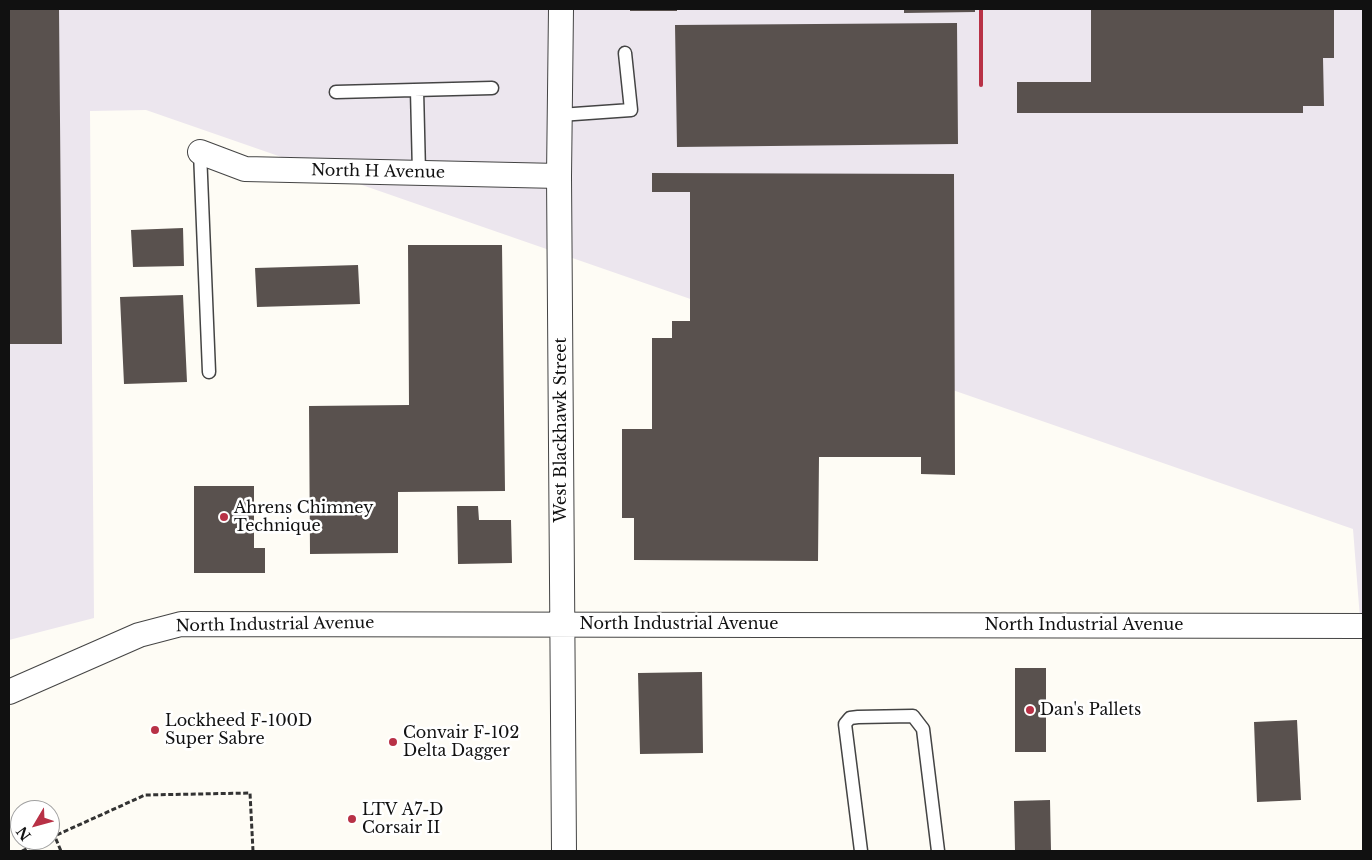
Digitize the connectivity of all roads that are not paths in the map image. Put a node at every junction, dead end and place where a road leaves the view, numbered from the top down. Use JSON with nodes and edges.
{"nodes":[{"id":1,"x":561,"y":9,"type":"edge"},
{"id":2,"x":625,"y":53,"type":"dead end"},
{"id":3,"x":492,"y":88,"type":"dead end"},
{"id":4,"x":417,"y":90,"type":"junction"},
{"id":5,"x":336,"y":92,"type":"dead end"},
{"id":6,"x":560,"y":115,"type":"junction"},
{"id":7,"x":200,"y":152,"type":"joint"},
{"id":8,"x":419,"y":173,"type":"junction"},
{"id":9,"x":559,"y":176,"type":"junction"},
{"id":10,"x":209,"y":372,"type":"dead end"},
{"id":11,"x":562,"y":623,"type":"junction"},
{"id":12,"x":1363,"y":626,"type":"edge"},
{"id":13,"x":9,"y":692,"type":"edge"},
{"id":14,"x":564,"y":851,"type":"edge"},
{"id":15,"x":861,"y":851,"type":"edge"},
{"id":16,"x":938,"y":851,"type":"edge"}],
"edges":[{"from":1,"to":6,"type":"street","name":"West Blackhawk Street"},
{"from":2,"to":6,"type":"lane"},
{"from":3,"to":4,"type":"lane"},
{"from":4,"to":5,"type":"lane"},
{"from":4,"to":8,"type":"lane"},
{"from":6,"to":9,"type":"street","name":"West Blackhawk Street"},
{"from":7,"to":8,"type":"street","name":"North H Avenue"},
{"from":7,"to":10,"type":"lane"},
{"from":8,"to":9,"type":"street","name":"North H Avenue"},
{"from":9,"to":11,"type":"street","name":"West Blackhawk Street"},
{"from":11,"to":12,"type":"street","name":"North Industrial Avenue"},
{"from":11,"to":13,"type":"street","name":"North Industrial Avenue"},
{"from":11,"to":14,"type":"street","name":"West Blackhawk Street"},
{"from":15,"to":16,"type":"lane"}]}
